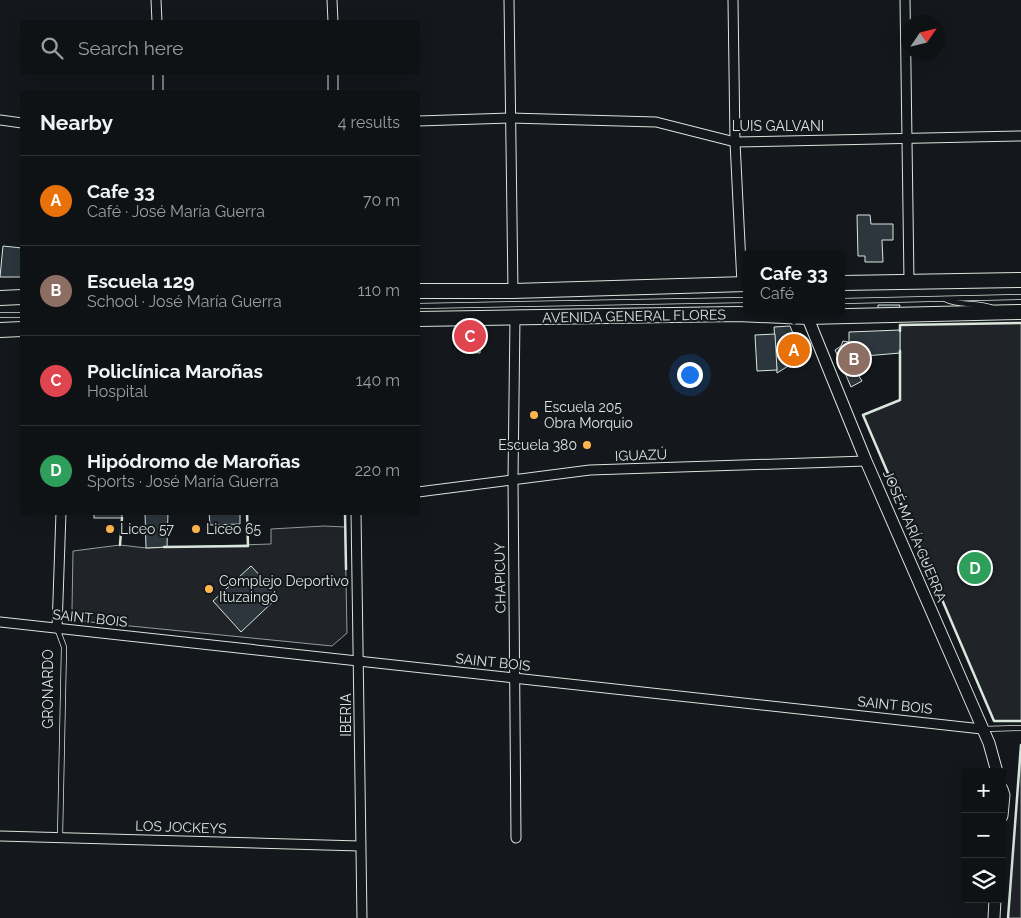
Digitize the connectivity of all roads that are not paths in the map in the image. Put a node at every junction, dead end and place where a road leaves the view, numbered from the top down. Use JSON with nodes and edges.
{"nodes":[{"id":1,"x":156,"y":0,"type":"edge"},
{"id":2,"x":332,"y":0,"type":"edge"},
{"id":3,"x":509,"y":0,"type":"edge"},
{"id":4,"x":733,"y":0,"type":"edge"},
{"id":5,"x":905,"y":0,"type":"edge"},
{"id":6,"x":157,"y":20,"type":"edge"},
{"id":7,"x":332,"y":20,"type":"edge"},
{"id":8,"x":158,"y":75,"type":"edge"},
{"id":9,"x":333,"y":75,"type":"edge"},
{"id":10,"x":158,"y":90,"type":"edge"},
{"id":11,"x":333,"y":90,"type":"edge"},
{"id":12,"x":510,"y":118,"type":"junction"},
{"id":13,"x":0,"y":120,"type":"edge"},
{"id":14,"x":420,"y":121,"type":"edge"},
{"id":15,"x":20,"y":123,"type":"edge"},
{"id":16,"x":1021,"y":136,"type":"edge"},
{"id":17,"x":906,"y":138,"type":"junction"},
{"id":18,"x":735,"y":142,"type":"junction"},
{"id":19,"x":743,"y":268,"type":"edge"},
{"id":20,"x":1021,"y":280,"type":"edge"},
{"id":21,"x":909,"y":281,"type":"junction"},
{"id":22,"x":845,"y":282,"type":"edge"},
{"id":23,"x":743,"y":284,"type":"edge"},
{"id":24,"x":513,"y":290,"type":"junction"},
{"id":25,"x":420,"y":291,"type":"edge"},
{"id":26,"x":845,"y":291,"type":"edge"},
{"id":27,"x":20,"y":297,"type":"edge"},
{"id":28,"x":1021,"y":297,"type":"edge"},
{"id":29,"x":0,"y":298,"type":"edge"},
{"id":30,"x":943,"y":298,"type":"junction"},
{"id":31,"x":743,"y":300,"type":"edge"},
{"id":32,"x":845,"y":300,"type":"edge"},
{"id":33,"x":1021,"y":305,"type":"edge"},
{"id":34,"x":420,"y":306,"type":"edge"},
{"id":35,"x":1010,"y":312,"type":"edge"},
{"id":36,"x":845,"y":313,"type":"edge"},
{"id":37,"x":20,"y":314,"type":"edge"},
{"id":38,"x":743,"y":314,"type":"edge"},
{"id":39,"x":0,"y":315,"type":"edge"},
{"id":40,"x":807,"y":315,"type":"edge"},
{"id":41,"x":515,"y":317,"type":"junction"},
{"id":42,"x":420,"y":319,"type":"edge"},
{"id":43,"x":20,"y":329,"type":"edge"},
{"id":44,"x":0,"y":330,"type":"edge"},
{"id":45,"x":866,"y":461,"type":"junction"},
{"id":46,"x":513,"y":479,"type":"junction"},
{"id":47,"x":420,"y":492,"type":"edge"},
{"id":48,"x":61,"y":515,"type":"edge"},
{"id":49,"x":356,"y":515,"type":"edge"},
{"id":50,"x":0,"y":622,"type":"edge"},
{"id":51,"x":57,"y":628,"type":"junction"},
{"id":52,"x":359,"y":661,"type":"junction"},
{"id":53,"x":515,"y":678,"type":"junction"},
{"id":54,"x":1021,"y":728,"type":"edge"},
{"id":55,"x":982,"y":729,"type":"junction"},
{"id":56,"x":996,"y":768,"type":"edge"},
{"id":57,"x":0,"y":836,"type":"edge"},
{"id":58,"x":60,"y":837,"type":"junction"},
{"id":59,"x":516,"y":838,"type":"dead end"},
{"id":60,"x":360,"y":846,"type":"junction"},
{"id":61,"x":995,"y":903,"type":"edge"},
{"id":62,"x":362,"y":918,"type":"edge"},
{"id":63,"x":994,"y":918,"type":"edge"}],
"edges":[{"from":1,"to":6,"type":"street"},
{"from":2,"to":7,"type":"street"},
{"from":3,"to":12,"type":"street"},
{"from":4,"to":18,"type":"street"},
{"from":5,"to":17,"type":"street"},
{"from":8,"to":10,"type":"street"},
{"from":9,"to":11,"type":"street"},
{"from":12,"to":14,"type":"street","name":"LUIS GALVANI"},
{"from":12,"to":18,"type":"street","name":"LUIS GALVANI"},
{"from":12,"to":24,"type":"street"},
{"from":13,"to":15,"type":"street"},
{"from":16,"to":17,"type":"street","name":"LUIS GALVANI"},
{"from":17,"to":18,"type":"street","name":"LUIS GALVANI"},
{"from":17,"to":21,"type":"street"},
{"from":18,"to":19,"type":"street"},
{"from":20,"to":21,"type":"main road"},
{"from":21,"to":22,"type":"main road"},
{"from":21,"to":26,"type":"main road"},
{"from":23,"to":24,"type":"main road","name":"AVENIDA GENERAL FLORES"},
{"from":24,"to":25,"type":"main road","name":"AVENIDA GENERAL FLORES"},
{"from":27,"to":29,"type":"main road"},
{"from":28,"to":30,"type":"lane"},
{"from":30,"to":32,"type":"lane"},
{"from":30,"to":35,"type":"lane"},
{"from":31,"to":34,"type":"lane","name":"AVENIDA GENERAL FLORES"},
{"from":33,"to":35,"type":"main road"},
{"from":35,"to":36,"type":"main road","name":"AVENIDA GENERAL FLORES"},
{"from":37,"to":39,"type":"lane"},
{"from":38,"to":41,"type":"main road","name":"AVENIDA GENERAL FLORES"},
{"from":40,"to":45,"type":"street","name":"JOSÉ MARÍA GUERRA"},
{"from":41,"to":42,"type":"main road","name":"AVENIDA GENERAL FLORES"},
{"from":41,"to":46,"type":"street","name":"CHAPICUY"},
{"from":43,"to":44,"type":"main road"},
{"from":45,"to":46,"type":"street","name":"IGUAZÚ"},
{"from":45,"to":55,"type":"street","name":"JOSÉ MARÍA GUERRA"},
{"from":46,"to":47,"type":"street","name":"IGUAZÚ"},
{"from":46,"to":53,"type":"street","name":"CHAPICUY"},
{"from":48,"to":51,"type":"street","name":"GRONARDO"},
{"from":49,"to":52,"type":"street","name":"IBERIA"},
{"from":50,"to":51,"type":"street","name":"SAINT BOIS"},
{"from":51,"to":52,"type":"street","name":"SAINT BOIS"},
{"from":51,"to":58,"type":"lane","name":"GRONARDO"},
{"from":52,"to":53,"type":"street","name":"SAINT BOIS"},
{"from":52,"to":60,"type":"street","name":"IBERIA"},
{"from":53,"to":55,"type":"street","name":"SAINT BOIS"},
{"from":53,"to":59,"type":"street","name":"CHAPICUY"},
{"from":54,"to":55,"type":"lane"},
{"from":55,"to":56,"type":"street","name":"JOSÉ MARÍA GUERRA"},
{"from":57,"to":58,"type":"street","name":"LOS JOCKEYS"},
{"from":58,"to":60,"type":"street","name":"LOS JOCKEYS"},
{"from":60,"to":62,"type":"street","name":"IBERIA"},
{"from":61,"to":63,"type":"street"}]}
